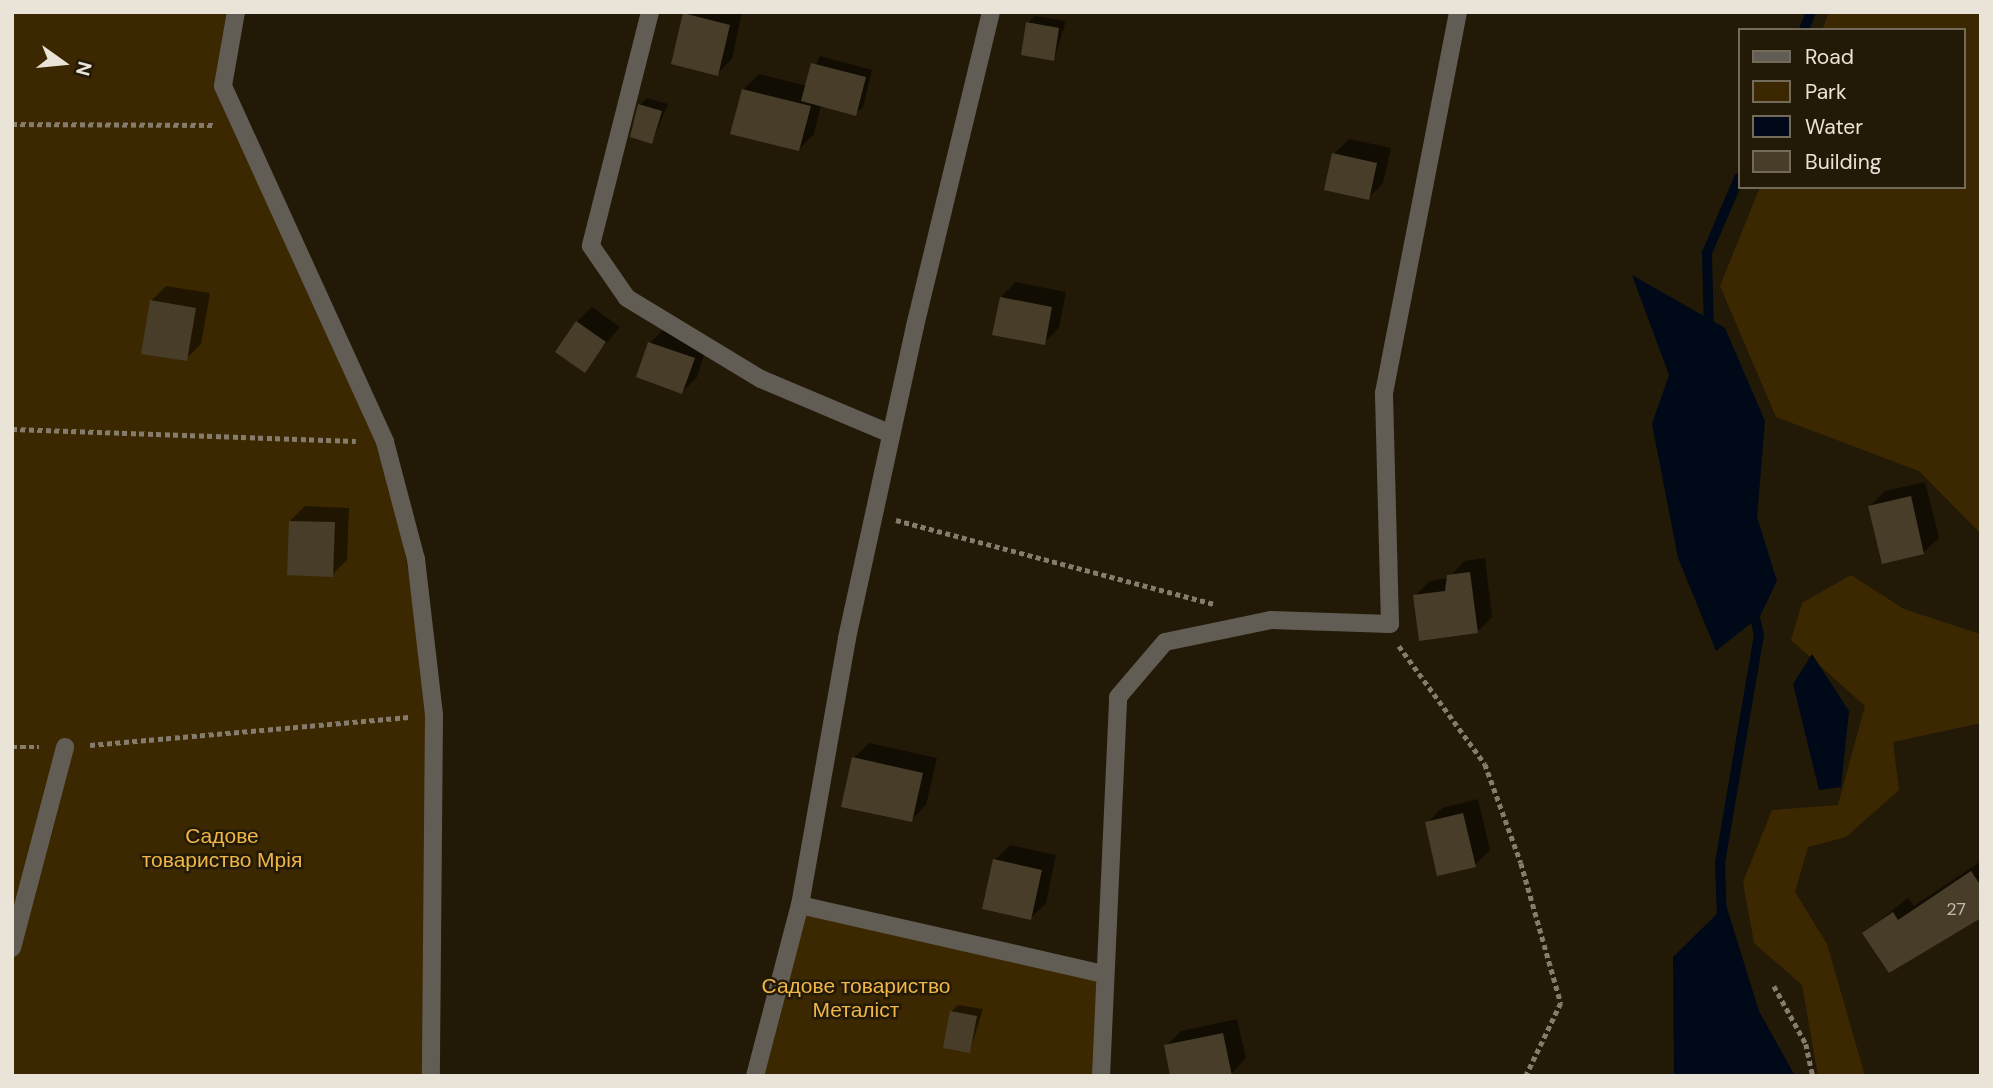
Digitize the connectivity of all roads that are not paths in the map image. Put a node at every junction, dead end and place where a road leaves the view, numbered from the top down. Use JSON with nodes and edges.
{"nodes":[{"id":1,"x":236,"y":12,"type":"edge"},
{"id":2,"x":650,"y":12,"type":"edge"},
{"id":3,"x":991,"y":12,"type":"edge"},
{"id":4,"x":1458,"y":12,"type":"edge"},
{"id":5,"x":891,"y":434,"type":"junction"},
{"id":6,"x":65,"y":747,"type":"road end"},
{"id":7,"x":800,"y":905,"type":"junction"},
{"id":8,"x":12,"y":948,"type":"edge"},
{"id":9,"x":1103,"y":974,"type":"junction"},
{"id":10,"x":430,"y":1076,"type":"edge"},
{"id":11,"x":755,"y":1076,"type":"edge"},
{"id":12,"x":1101,"y":1076,"type":"edge"}],
"edges":[{"from":1,"to":10,"type":"street"},
{"from":2,"to":5,"type":"street"},
{"from":3,"to":5,"type":"street"},
{"from":4,"to":9,"type":"street"},
{"from":5,"to":7,"type":"street"},
{"from":6,"to":8,"type":"street"},
{"from":7,"to":9,"type":"street"},
{"from":7,"to":11,"type":"street"},
{"from":9,"to":12,"type":"street"}]}
